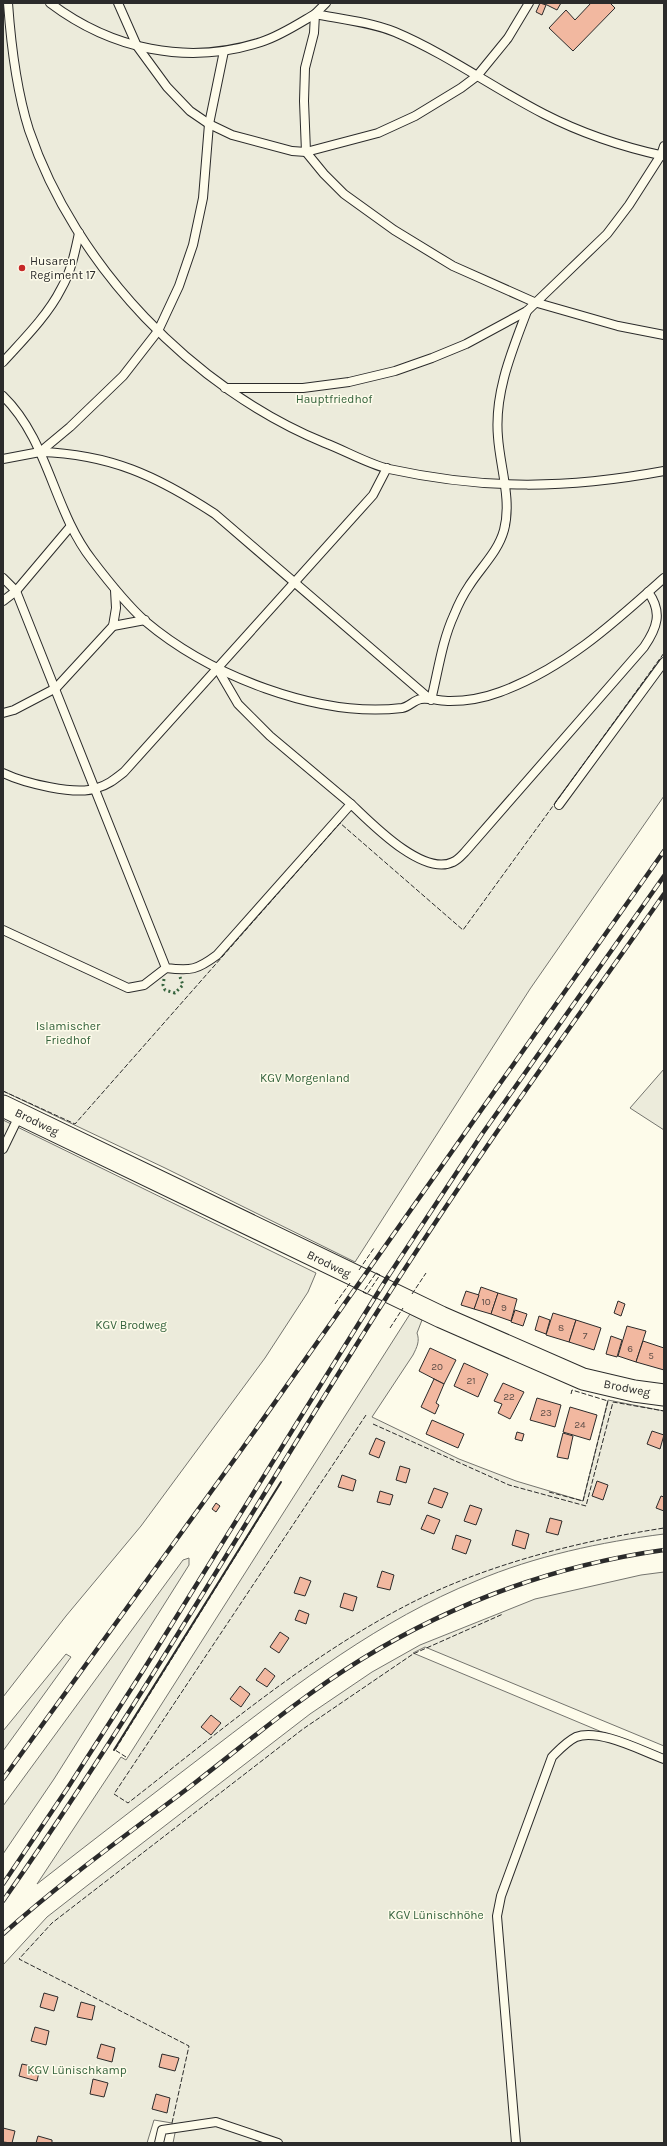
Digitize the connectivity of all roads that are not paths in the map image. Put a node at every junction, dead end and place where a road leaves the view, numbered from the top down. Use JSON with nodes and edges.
{"nodes":[{"id":1,"x":8,"y":3,"type":"edge"},
{"id":2,"x":50,"y":3,"type":"edge"},
{"id":3,"x":118,"y":3,"type":"edge"},
{"id":4,"x":326,"y":3,"type":"edge"},
{"id":5,"x":529,"y":3,"type":"edge"},
{"id":6,"x":315,"y":14,"type":"junction"},
{"id":7,"x":137,"y":46,"type":"junction"},
{"id":8,"x":224,"y":51,"type":"junction"},
{"id":9,"x":477,"y":76,"type":"junction"},
{"id":10,"x":209,"y":124,"type":"junction"},
{"id":11,"x":664,"y":146,"type":"edge"},
{"id":12,"x":306,"y":152,"type":"junction"},
{"id":13,"x":662,"y":155,"type":"edge"},
{"id":14,"x":79,"y":233,"type":"junction"},
{"id":15,"x":534,"y":302,"type":"junction"},
{"id":16,"x":527,"y":311,"type":"junction"},
{"id":17,"x":158,"y":331,"type":"junction"},
{"id":18,"x":664,"y":335,"type":"edge"},
{"id":19,"x":3,"y":362,"type":"edge"},
{"id":20,"x":225,"y":388,"type":"junction"},
{"id":21,"x":3,"y":396,"type":"edge"},
{"id":22,"x":40,"y":452,"type":"junction"},
{"id":23,"x":3,"y":459,"type":"edge"},
{"id":24,"x":387,"y":468,"type":"junction"},
{"id":25,"x":664,"y":471,"type":"edge"},
{"id":26,"x":504,"y":486,"type":"junction"},
{"id":27,"x":70,"y":527,"type":"junction"},
{"id":28,"x":3,"y":578,"type":"edge"},
{"id":29,"x":664,"y":578,"type":"edge"},
{"id":30,"x":294,"y":582,"type":"junction"},
{"id":31,"x":115,"y":590,"type":"junction"},
{"id":32,"x":16,"y":591,"type":"junction"},
{"id":33,"x":648,"y":592,"type":"junction"},
{"id":34,"x":3,"y":601,"type":"edge"},
{"id":35,"x":145,"y":620,"type":"junction"},
{"id":36,"x":113,"y":626,"type":"junction"},
{"id":37,"x":664,"y":662,"type":"edge"},
{"id":38,"x":217,"y":668,"type":"junction"},
{"id":39,"x":56,"y":688,"type":"junction"},
{"id":40,"x":431,"y":700,"type":"junction"},
{"id":41,"x":3,"y":713,"type":"edge"},
{"id":42,"x":3,"y":773,"type":"edge"},
{"id":43,"x":96,"y":789,"type":"junction"},
{"id":44,"x":351,"y":804,"type":"junction"},
{"id":45,"x":559,"y":805,"type":"dead end"},
{"id":46,"x":3,"y":930,"type":"edge"},
{"id":47,"x":166,"y":968,"type":"junction"},
{"id":48,"x":11,"y":1110,"type":"edge"},
{"id":49,"x":3,"y":1149,"type":"edge"},
{"id":50,"x":664,"y":1395,"type":"edge"},
{"id":51,"x":664,"y":1759,"type":"edge"},
{"id":52,"x":159,"y":2143,"type":"edge"},
{"id":53,"x":278,"y":2143,"type":"edge"},
{"id":54,"x":516,"y":2143,"type":"edge"}],
"edges":[{"from":1,"to":14,"type":"lane"},
{"from":2,"to":7,"type":"lane"},
{"from":3,"to":7,"type":"lane"},
{"from":4,"to":6,"type":"lane"},
{"from":5,"to":9,"type":"lane"},
{"from":6,"to":8,"type":"lane"},
{"from":6,"to":9,"type":"lane"},
{"from":6,"to":12,"type":"lane"},
{"from":7,"to":8,"type":"lane"},
{"from":7,"to":10,"type":"lane"},
{"from":8,"to":10,"type":"lane"},
{"from":9,"to":12,"type":"lane"},
{"from":9,"to":13,"type":"lane"},
{"from":10,"to":12,"type":"lane"},
{"from":10,"to":17,"type":"lane"},
{"from":11,"to":13,"type":"lane"},
{"from":12,"to":15,"type":"lane"},
{"from":13,"to":15,"type":"lane"},
{"from":14,"to":17,"type":"lane"},
{"from":14,"to":19,"type":"lane"},
{"from":15,"to":16,"type":"lane"},
{"from":15,"to":18,"type":"lane"},
{"from":16,"to":20,"type":"lane"},
{"from":16,"to":26,"type":"lane"},
{"from":17,"to":20,"type":"lane"},
{"from":17,"to":22,"type":"lane"},
{"from":20,"to":24,"type":"lane"},
{"from":21,"to":22,"type":"lane"},
{"from":22,"to":23,"type":"lane"},
{"from":22,"to":27,"type":"lane"},
{"from":22,"to":30,"type":"lane"},
{"from":24,"to":26,"type":"lane"},
{"from":24,"to":30,"type":"lane"},
{"from":25,"to":26,"type":"lane"},
{"from":26,"to":40,"type":"lane"},
{"from":27,"to":31,"type":"lane"},
{"from":27,"to":32,"type":"lane"},
{"from":28,"to":32,"type":"lane"},
{"from":29,"to":33,"type":"lane"},
{"from":30,"to":38,"type":"lane"},
{"from":30,"to":40,"type":"lane"},
{"from":31,"to":35,"type":"lane"},
{"from":31,"to":36,"type":"lane"},
{"from":32,"to":34,"type":"lane"},
{"from":32,"to":39,"type":"lane"},
{"from":33,"to":40,"type":"lane"},
{"from":33,"to":44,"type":"lane"},
{"from":35,"to":36,"type":"lane"},
{"from":35,"to":38,"type":"lane"},
{"from":36,"to":39,"type":"lane"},
{"from":37,"to":45,"type":"lane"},
{"from":38,"to":40,"type":"lane"},
{"from":38,"to":43,"type":"lane"},
{"from":38,"to":44,"type":"lane"},
{"from":39,"to":41,"type":"lane"},
{"from":39,"to":43,"type":"lane"},
{"from":42,"to":43,"type":"lane"},
{"from":43,"to":47,"type":"lane"},
{"from":44,"to":47,"type":"lane"},
{"from":46,"to":47,"type":"lane"},
{"from":48,"to":49,"type":"lane"},
{"from":48,"to":50,"type":"street","name":"Brodweg"},
{"from":51,"to":54,"type":"lane"},
{"from":52,"to":53,"type":"lane"}]}
